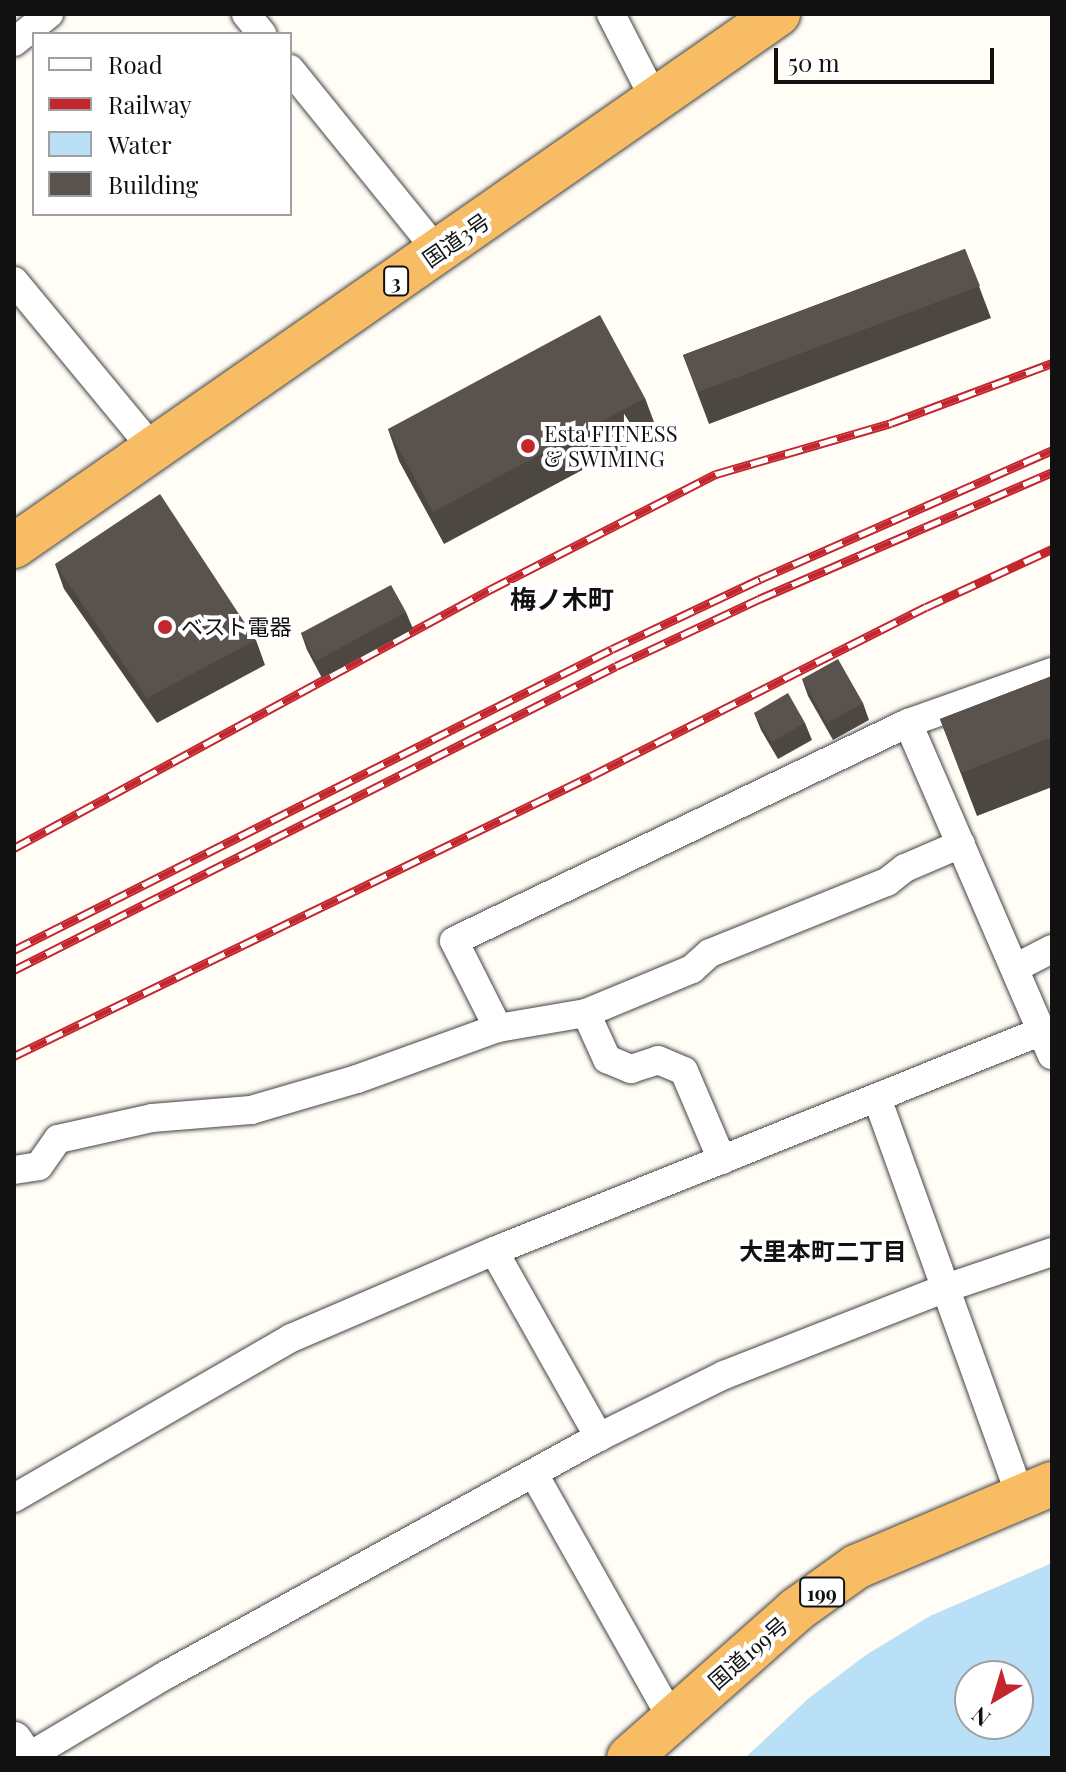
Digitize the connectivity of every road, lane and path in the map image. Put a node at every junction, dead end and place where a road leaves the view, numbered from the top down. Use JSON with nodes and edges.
{"nodes":[{"id":1,"x":49,"y":14,"type":"edge"},
{"id":2,"x":246,"y":14,"type":"edge"},
{"id":3,"x":611,"y":14,"type":"edge"},
{"id":4,"x":778,"y":14,"type":"edge"},
{"id":5,"x":260,"y":32,"type":"edge"},
{"id":6,"x":14,"y":42,"type":"edge"},
{"id":7,"x":292,"y":71,"type":"edge"},
{"id":8,"x":655,"y":100,"type":"junction"},
{"id":9,"x":438,"y":252,"type":"junction"},
{"id":10,"x":14,"y":281,"type":"edge"},
{"id":11,"x":153,"y":449,"type":"junction"},
{"id":12,"x":14,"y":546,"type":"edge"},
{"id":13,"x":1052,"y":672,"type":"edge"},
{"id":14,"x":908,"y":723,"type":"junction"},
{"id":15,"x":961,"y":844,"type":"junction"},
{"id":16,"x":1052,"y":949,"type":"edge"},
{"id":17,"x":1015,"y":968,"type":"junction"},
{"id":18,"x":586,"y":1013,"type":"junction"},
{"id":19,"x":498,"y":1028,"type":"junction"},
{"id":20,"x":1047,"y":1043,"type":"edge"},
{"id":21,"x":877,"y":1098,"type":"junction"},
{"id":22,"x":722,"y":1160,"type":"junction"},
{"id":23,"x":14,"y":1170,"type":"edge"},
{"id":24,"x":494,"y":1251,"type":"junction"},
{"id":25,"x":1052,"y":1252,"type":"edge"},
{"id":26,"x":946,"y":1288,"type":"junction"},
{"id":27,"x":599,"y":1437,"type":"junction"},
{"id":28,"x":534,"y":1474,"type":"junction"},
{"id":29,"x":1036,"y":1491,"type":"edge"},
{"id":30,"x":14,"y":1498,"type":"edge"},
{"id":31,"x":672,"y":1719,"type":"junction"},
{"id":32,"x":14,"y":1740,"type":"edge"},
{"id":33,"x":26,"y":1758,"type":"edge"},
{"id":34,"x":629,"y":1758,"type":"edge"}],
"edges":[{"from":1,"to":6,"type":"street"},
{"from":2,"to":5,"type":"street"},
{"from":3,"to":8,"type":"street"},
{"from":4,"to":8,"type":"highway","name":"国道3号","number":"3"},
{"from":7,"to":9,"type":"street"},
{"from":8,"to":9,"type":"highway","name":"国道3号","number":"3"},
{"from":9,"to":11,"type":"highway","name":"国道3号","number":"3"},
{"from":10,"to":11,"type":"street"},
{"from":11,"to":12,"type":"highway","name":"国道3号","number":"3"},
{"from":13,"to":14,"type":"street"},
{"from":14,"to":15,"type":"street"},
{"from":14,"to":19,"type":"street"},
{"from":15,"to":17,"type":"street"},
{"from":15,"to":18,"type":"street"},
{"from":16,"to":17,"type":"street"},
{"from":17,"to":20,"type":"street"},
{"from":18,"to":19,"type":"street"},
{"from":18,"to":22,"type":"street"},
{"from":19,"to":23,"type":"street"},
{"from":20,"to":21,"type":"street"},
{"from":21,"to":22,"type":"street"},
{"from":21,"to":26,"type":"street"},
{"from":22,"to":24,"type":"street"},
{"from":24,"to":27,"type":"street"},
{"from":24,"to":30,"type":"street"},
{"from":25,"to":26,"type":"street"},
{"from":26,"to":27,"type":"street"},
{"from":26,"to":29,"type":"street"},
{"from":27,"to":28,"type":"street"},
{"from":28,"to":31,"type":"street"},
{"from":28,"to":33,"type":"street"},
{"from":29,"to":31,"type":"highway","name":"国道199号","number":"199"},
{"from":31,"to":34,"type":"highway","name":"国道199号","number":"199"},
{"from":32,"to":33,"type":"street"}]}
